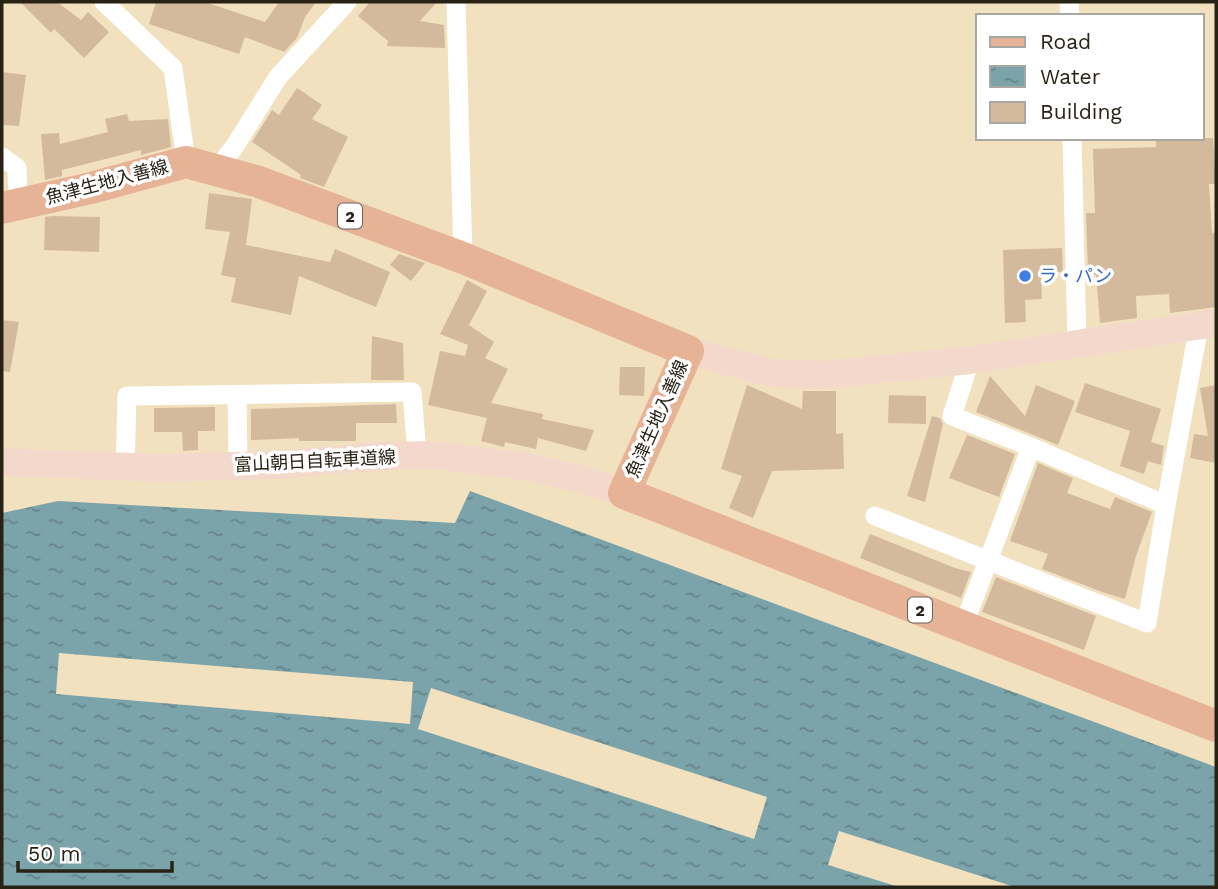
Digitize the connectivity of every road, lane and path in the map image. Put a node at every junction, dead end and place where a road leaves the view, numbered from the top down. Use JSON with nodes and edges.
{"nodes":[{"id":1,"x":104,"y":2,"type":"edge"},
{"id":2,"x":347,"y":2,"type":"edge"},
{"id":3,"x":456,"y":2,"type":"edge"},
{"id":4,"x":1072,"y":140,"type":"edge"},
{"id":5,"x":2,"y":156,"type":"edge"},
{"id":6,"x":186,"y":162,"type":"junction"},
{"id":7,"x":216,"y":170,"type":"junction"},
{"id":8,"x":10,"y":206,"type":"edge"},
{"id":9,"x":463,"y":258,"type":"junction"},
{"id":10,"x":1208,"y":325,"type":"edge"},
{"id":11,"x":1077,"y":345,"type":"junction"},
{"id":12,"x":688,"y":351,"type":"junction"},
{"id":13,"x":970,"y":360,"type":"junction"},
{"id":14,"x":237,"y":395,"type":"junction"},
{"id":15,"x":1031,"y":447,"type":"junction"},
{"id":16,"x":417,"y":455,"type":"junction"},
{"id":17,"x":2,"y":462,"type":"edge"},
{"id":18,"x":238,"y":466,"type":"junction"},
{"id":19,"x":125,"y":467,"type":"junction"},
{"id":20,"x":624,"y":494,"type":"junction"},
{"id":21,"x":1166,"y":505,"type":"junction"},
{"id":22,"x":875,"y":516,"type":"dead end"},
{"id":23,"x":988,"y":560,"type":"junction"},
{"id":24,"x":963,"y":627,"type":"junction"},
{"id":25,"x":1216,"y":726,"type":"edge"}],
"edges":[{"from":1,"to":6,"type":"street"},
{"from":2,"to":7,"type":"street"},
{"from":3,"to":9,"type":"street"},
{"from":4,"to":11,"type":"street"},
{"from":5,"to":8,"type":"street"},
{"from":6,"to":7,"type":"main road","name":"魚津生地入善線","number":"2"},
{"from":6,"to":8,"type":"main road","name":"魚津生地入善線","number":"2"},
{"from":7,"to":9,"type":"main road","name":"魚津生地入善線","number":"2"},
{"from":9,"to":12,"type":"main road","name":"魚津生地入善線","number":"2"},
{"from":10,"to":11,"type":"street"},
{"from":10,"to":21,"type":"street"},
{"from":11,"to":13,"type":"street"},
{"from":12,"to":13,"type":"street"},
{"from":12,"to":20,"type":"main road","name":"魚津生地入善線"},
{"from":13,"to":15,"type":"street"},
{"from":14,"to":16,"type":"street"},
{"from":14,"to":18,"type":"street"},
{"from":14,"to":19,"type":"street"},
{"from":15,"to":21,"type":"street"},
{"from":15,"to":23,"type":"street"},
{"from":16,"to":18,"type":"street","name":"富山朝日自転車道線"},
{"from":16,"to":20,"type":"street","name":"富山朝日自転車道線"},
{"from":17,"to":19,"type":"street","name":"富山朝日自転車道線"},
{"from":18,"to":19,"type":"street","name":"富山朝日自転車道線"},
{"from":20,"to":24,"type":"main road","name":"魚津生地入善線","number":"2"},
{"from":21,"to":23,"type":"street"},
{"from":22,"to":23,"type":"street"},
{"from":23,"to":24,"type":"street"},
{"from":24,"to":25,"type":"main road","name":"魚津生地入善線","number":"2"}]}
